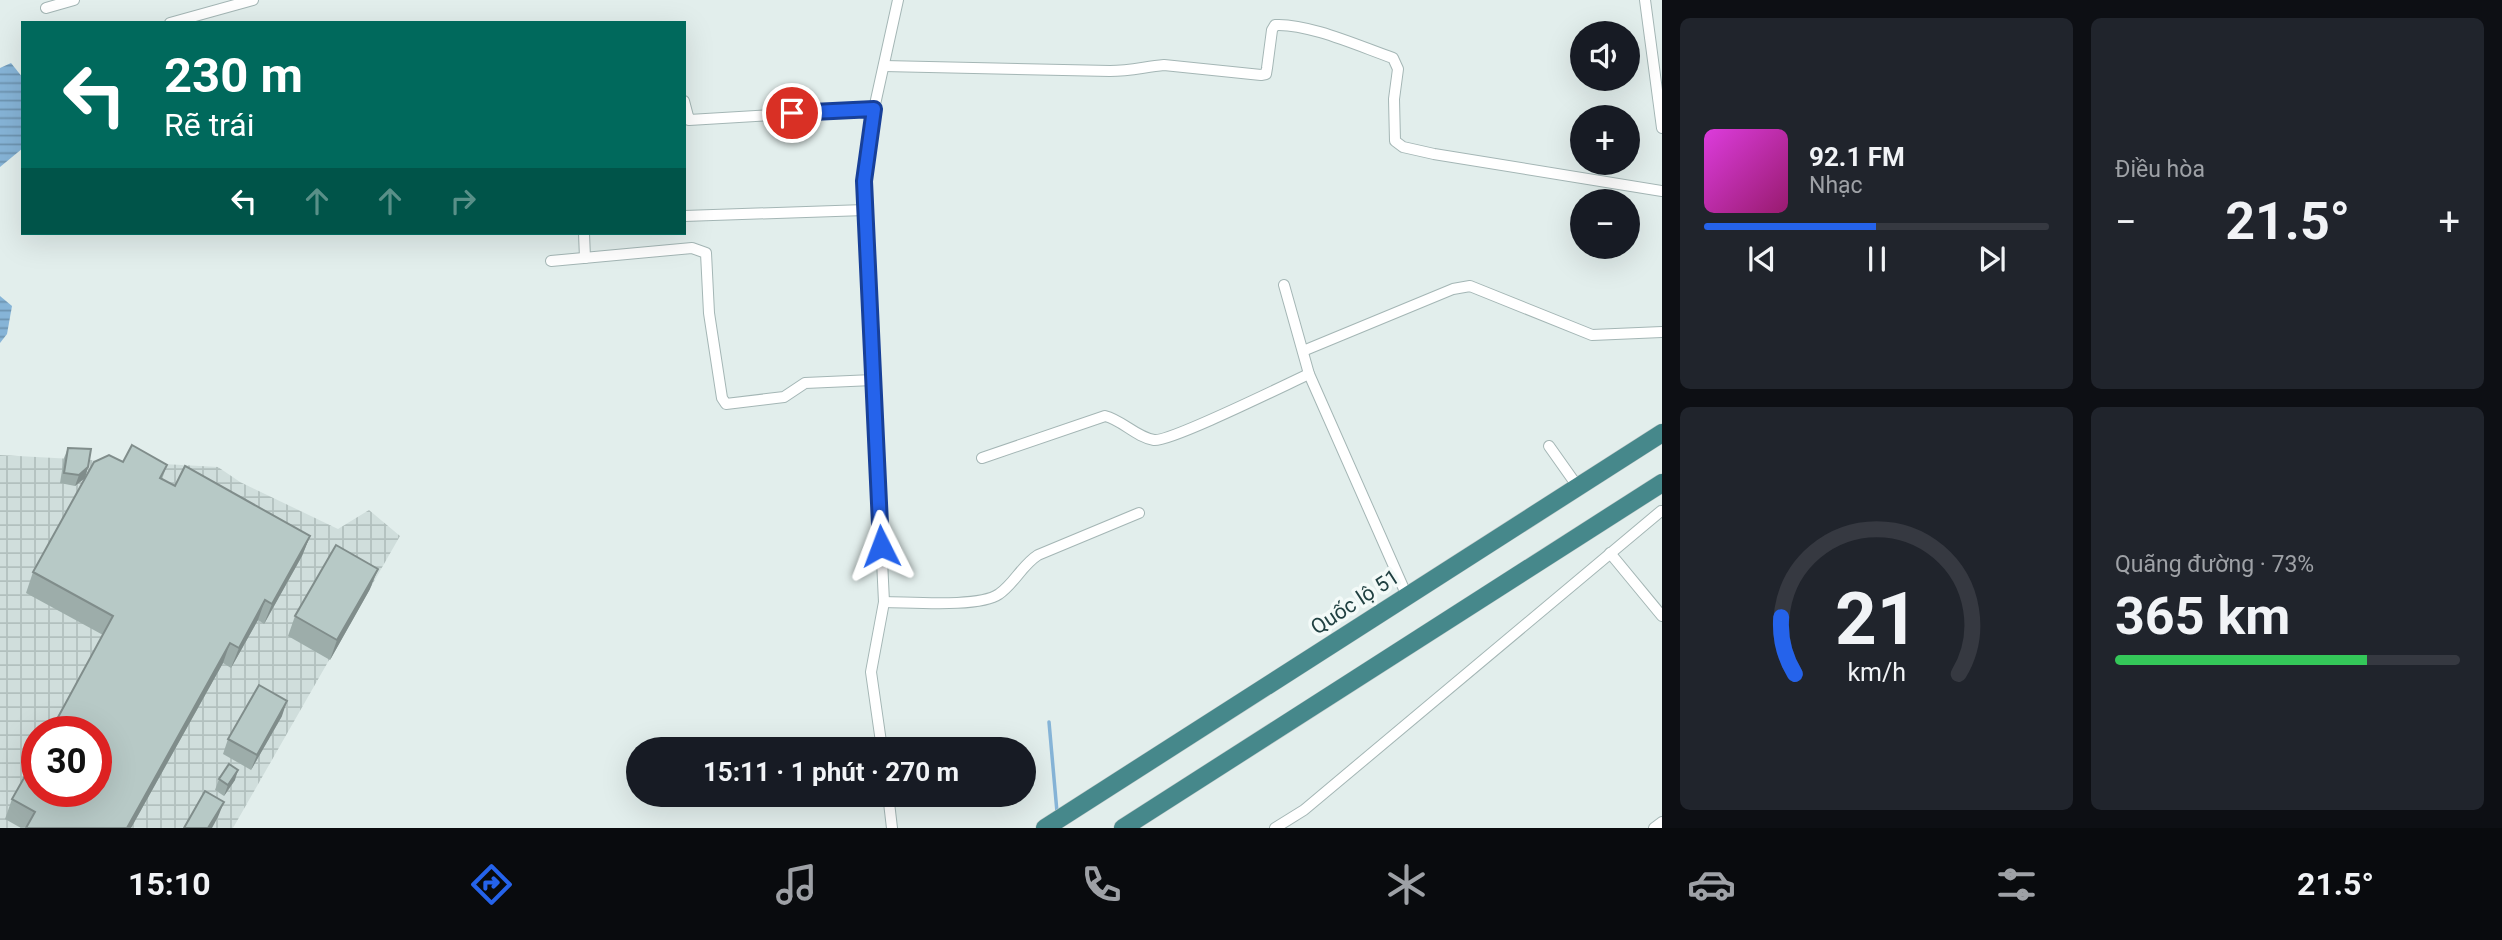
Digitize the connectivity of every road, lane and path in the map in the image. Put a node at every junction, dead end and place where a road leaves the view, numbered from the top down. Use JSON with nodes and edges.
{"nodes":[{"id":1,"x":74,"y":0,"type":"edge"},
{"id":2,"x":253,"y":0,"type":"edge"},
{"id":3,"x":898,"y":0,"type":"edge"},
{"id":4,"x":1645,"y":0,"type":"edge"},
{"id":5,"x":46,"y":8,"type":"dead end"},
{"id":6,"x":177,"y":21,"type":"edge"},
{"id":7,"x":884,"y":66,"type":"junction"},
{"id":8,"x":686,"y":109,"type":"edge"},
{"id":9,"x":874,"y":109,"type":"junction"},
{"id":10,"x":1662,"y":128,"type":"edge"},
{"id":11,"x":1662,"y":191,"type":"edge"},
{"id":12,"x":865,"y":210,"type":"junction"},
{"id":13,"x":686,"y":216,"type":"edge"},
{"id":14,"x":584,"y":235,"type":"edge"},
{"id":15,"x":585,"y":258,"type":"junction"},
{"id":16,"x":551,"y":261,"type":"dead end"},
{"id":17,"x":1284,"y":285,"type":"dead end"},
{"id":18,"x":1662,"y":332,"type":"edge"},
{"id":19,"x":1303,"y":351,"type":"junction"},
{"id":20,"x":1309,"y":374,"type":"junction"},
{"id":21,"x":873,"y":380,"type":"junction"},
{"id":22,"x":1662,"y":433,"type":"edge"},
{"id":23,"x":1549,"y":446,"type":"dead end"},
{"id":24,"x":982,"y":458,"type":"dead end"},
{"id":25,"x":1578,"y":487,"type":"junction"},
{"id":26,"x":1655,"y":488,"type":"edge"},
{"id":27,"x":1661,"y":512,"type":"edge"},
{"id":28,"x":1139,"y":513,"type":"dead end"},
{"id":29,"x":1610,"y":553,"type":"junction"},
{"id":30,"x":1407,"y":596,"type":"junction"},
{"id":31,"x":884,"y":601,"type":"junction"},
{"id":32,"x":1662,"y":616,"type":"edge"},
{"id":33,"x":880,"y":737,"type":"edge"},
{"id":34,"x":890,"y":807,"type":"edge"},
{"id":35,"x":1662,"y":822,"type":"edge"},
{"id":36,"x":892,"y":828,"type":"edge"},
{"id":37,"x":1045,"y":828,"type":"edge"},
{"id":38,"x":1123,"y":828,"type":"edge"},
{"id":39,"x":1275,"y":828,"type":"edge"},
{"id":40,"x":1654,"y":828,"type":"edge"}],
"edges":[{"from":1,"to":5,"type":"street"},
{"from":2,"to":6,"type":"street"},
{"from":3,"to":7,"type":"street"},
{"from":4,"to":10,"type":"street"},
{"from":7,"to":9,"type":"street"},
{"from":7,"to":11,"type":"street"},
{"from":8,"to":9,"type":"street"},
{"from":9,"to":12,"type":"street"},
{"from":12,"to":13,"type":"street"},
{"from":12,"to":21,"type":"street"},
{"from":14,"to":15,"type":"street"},
{"from":15,"to":16,"type":"street"},
{"from":15,"to":21,"type":"street"},
{"from":17,"to":19,"type":"street"},
{"from":18,"to":19,"type":"street"},
{"from":19,"to":20,"type":"street"},
{"from":20,"to":24,"type":"street"},
{"from":20,"to":30,"type":"street"},
{"from":21,"to":31,"type":"street"},
{"from":22,"to":25,"type":"highway","name":"Quốc lộ 51"},
{"from":23,"to":25,"type":"street"},
{"from":25,"to":30,"type":"highway","name":"Quốc lộ 51"},
{"from":26,"to":27,"type":"street"},
{"from":26,"to":38,"type":"highway"},
{"from":27,"to":29,"type":"street"},
{"from":28,"to":31,"type":"street"},
{"from":29,"to":32,"type":"street"},
{"from":29,"to":39,"type":"street"},
{"from":30,"to":37,"type":"highway","name":"Quốc lộ 51"},
{"from":31,"to":33,"type":"street"},
{"from":34,"to":36,"type":"street"},
{"from":35,"to":40,"type":"street"}]}
